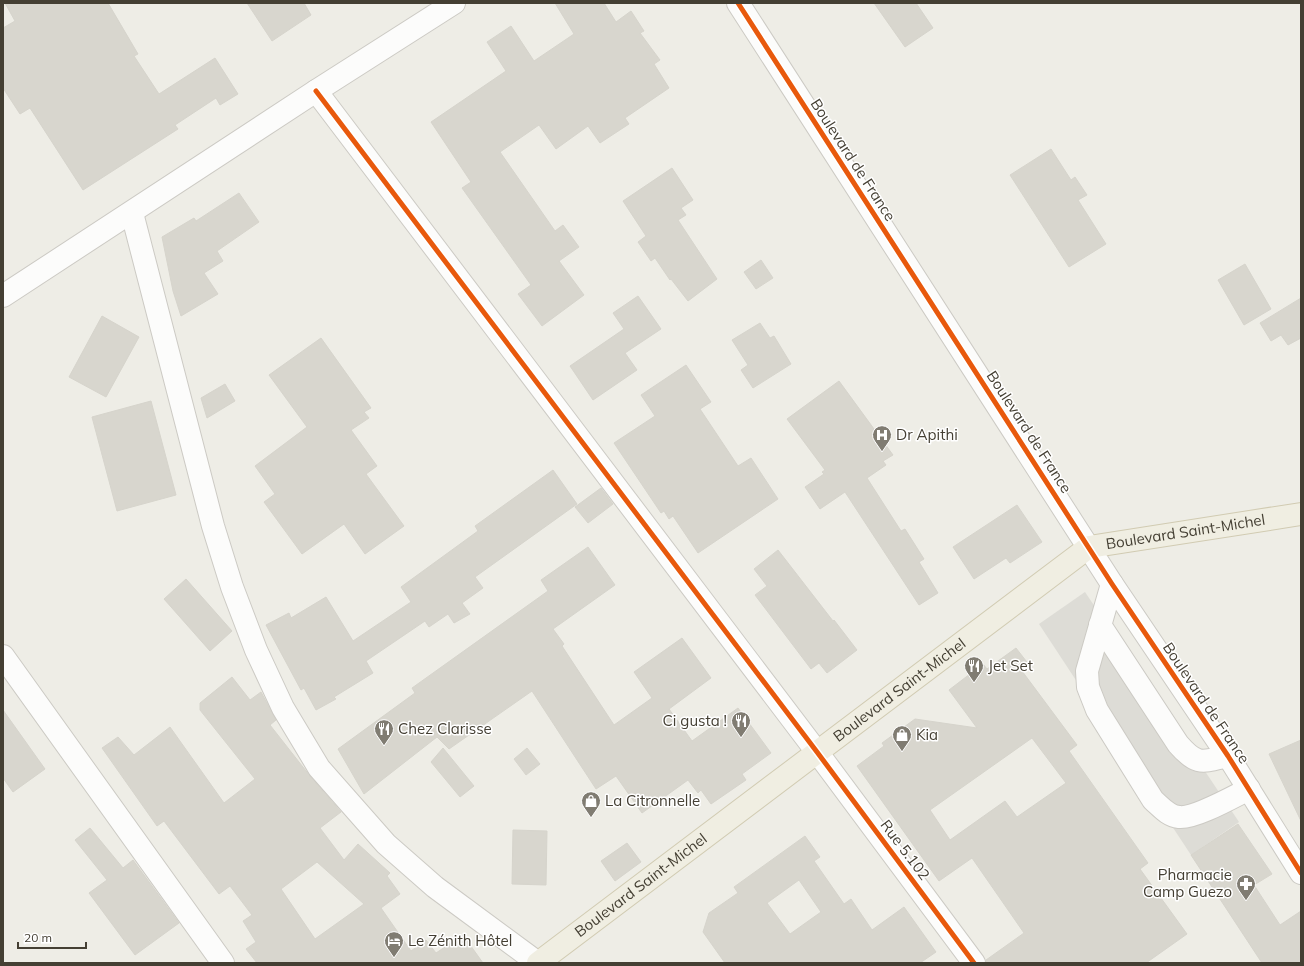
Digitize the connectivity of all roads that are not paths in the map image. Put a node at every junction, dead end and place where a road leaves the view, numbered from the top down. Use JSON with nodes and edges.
{"nodes":[{"id":1,"x":454,"y":3,"type":"edge"},
{"id":2,"x":738,"y":3,"type":"edge"},
{"id":3,"x":316,"y":91,"type":"junction"},
{"id":4,"x":132,"y":213,"type":"junction"},
{"id":5,"x":3,"y":296,"type":"edge"},
{"id":6,"x":1301,"y":514,"type":"edge"},
{"id":7,"x":1089,"y":546,"type":"junction"},
{"id":8,"x":1112,"y":584,"type":"junction"},
{"id":9,"x":1100,"y":625,"type":"junction"},
{"id":10,"x":3,"y":656,"type":"edge"},
{"id":11,"x":817,"y":752,"type":"junction"},
{"id":12,"x":1228,"y":756,"type":"junction"},
{"id":13,"x":1249,"y":789,"type":"junction"},
{"id":14,"x":1301,"y":873,"type":"edge"},
{"id":15,"x":223,"y":963,"type":"edge"},
{"id":16,"x":538,"y":963,"type":"edge"},
{"id":17,"x":974,"y":963,"type":"edge"}],
"edges":[{"from":1,"to":3,"type":"street"},
{"from":2,"to":7,"type":"street","name":"Boulevard de France"},
{"from":3,"to":4,"type":"street"},
{"from":3,"to":11,"type":"street","name":"Rue 5.102"},
{"from":4,"to":5,"type":"street"},
{"from":4,"to":16,"type":"street"},
{"from":6,"to":7,"type":"main road","name":"Boulevard Saint-Michel"},
{"from":7,"to":8,"type":"street","name":"Boulevard de France"},
{"from":7,"to":11,"type":"main road","name":"Boulevard Saint-Michel"},
{"from":8,"to":9,"type":"street"},
{"from":8,"to":12,"type":"street","name":"Boulevard de France"},
{"from":9,"to":12,"type":"street"},
{"from":9,"to":13,"type":"street"},
{"from":10,"to":15,"type":"street"},
{"from":11,"to":16,"type":"main road","name":"Boulevard Saint-Michel"},
{"from":11,"to":17,"type":"street","name":"Rue 5.102"},
{"from":12,"to":13,"type":"street","name":"Boulevard de France"},
{"from":13,"to":14,"type":"street","name":"Boulevard de France"}]}
